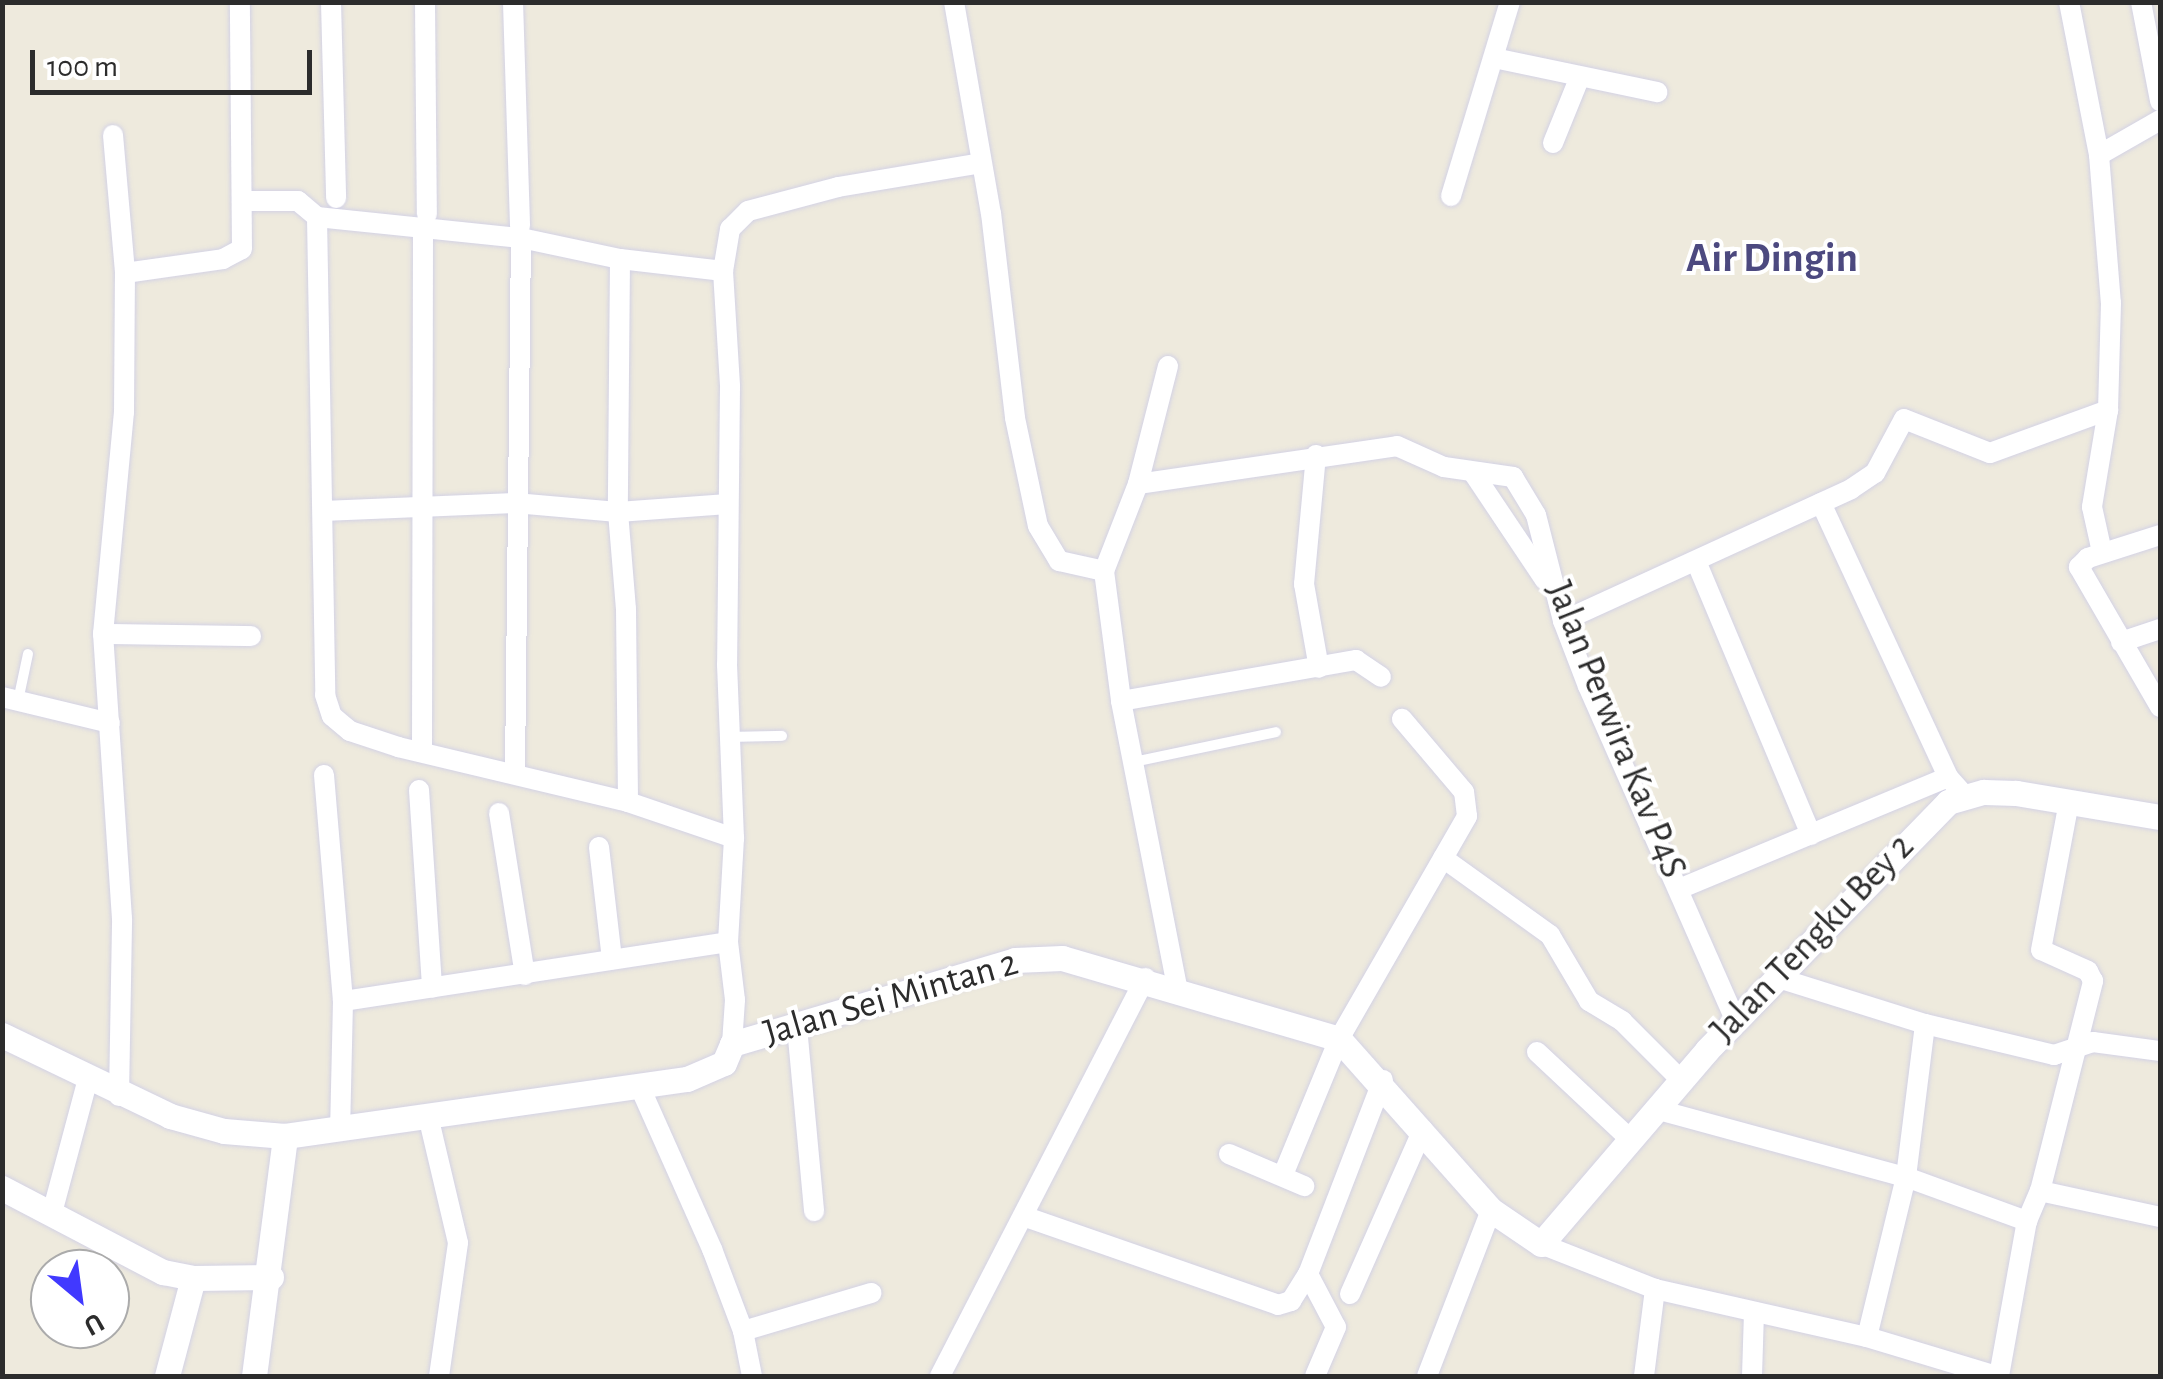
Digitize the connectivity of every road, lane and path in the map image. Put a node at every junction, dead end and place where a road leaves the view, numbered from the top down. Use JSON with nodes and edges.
{"nodes":[{"id":1,"x":240,"y":2,"type":"edge"},
{"id":2,"x":332,"y":2,"type":"edge"},
{"id":3,"x":425,"y":2,"type":"edge"},
{"id":4,"x":513,"y":2,"type":"edge"},
{"id":5,"x":954,"y":2,"type":"edge"},
{"id":6,"x":1510,"y":2,"type":"edge"},
{"id":7,"x":2069,"y":2,"type":"edge"},
{"id":8,"x":2141,"y":2,"type":"edge"},
{"id":9,"x":1494,"y":58,"type":"junction"},
{"id":10,"x":1580,"y":79,"type":"junction"},
{"id":11,"x":1657,"y":92,"type":"dead end"},
{"id":12,"x":2160,"y":100,"type":"edge"},
{"id":13,"x":2160,"y":120,"type":"edge"},
{"id":14,"x":113,"y":135,"type":"dead end"},
{"id":15,"x":1553,"y":143,"type":"dead end"},
{"id":16,"x":2098,"y":155,"type":"junction"},
{"id":17,"x":981,"y":163,"type":"junction"},
{"id":18,"x":1451,"y":196,"type":"dead end"},
{"id":19,"x":336,"y":198,"type":"dead end"},
{"id":20,"x":243,"y":201,"type":"junction"},
{"id":21,"x":317,"y":217,"type":"junction"},
{"id":22,"x":425,"y":221,"type":"junction"},
{"id":23,"x":520,"y":232,"type":"junction"},
{"id":24,"x":620,"y":260,"type":"junction"},
{"id":25,"x":723,"y":271,"type":"junction"},
{"id":26,"x":125,"y":273,"type":"junction"},
{"id":27,"x":1168,"y":366,"type":"dead end"},
{"id":28,"x":2108,"y":410,"type":"junction"},
{"id":29,"x":1316,"y":454,"type":"junction"},
{"id":30,"x":1474,"y":474,"type":"junction"},
{"id":31,"x":1138,"y":484,"type":"junction"},
{"id":32,"x":515,"y":503,"type":"junction"},
{"id":33,"x":1821,"y":503,"type":"junction"},
{"id":34,"x":728,"y":504,"type":"junction"},
{"id":35,"x":426,"y":507,"type":"junction"},
{"id":36,"x":322,"y":511,"type":"junction"},
{"id":37,"x":618,"y":512,"type":"junction"},
{"id":38,"x":2160,"y":535,"type":"edge"},
{"id":39,"x":2102,"y":552,"type":"junction"},
{"id":40,"x":1696,"y":560,"type":"junction"},
{"id":41,"x":1104,"y":571,"type":"junction"},
{"id":42,"x":1556,"y":596,"type":"junction"},
{"id":43,"x":1563,"y":621,"type":"junction"},
{"id":44,"x":2160,"y":629,"type":"edge"},
{"id":45,"x":103,"y":634,"type":"junction"},
{"id":46,"x":251,"y":636,"type":"dead end"},
{"id":47,"x":2120,"y":642,"type":"junction"},
{"id":48,"x":28,"y":654,"type":"dead end"},
{"id":49,"x":1318,"y":668,"type":"junction"},
{"id":50,"x":1381,"y":677,"type":"dead end"},
{"id":51,"x":10,"y":699,"type":"edge"},
{"id":52,"x":1121,"y":701,"type":"junction"},
{"id":53,"x":2160,"y":706,"type":"edge"},
{"id":54,"x":1402,"y":719,"type":"dead end"},
{"id":55,"x":110,"y":724,"type":"junction"},
{"id":56,"x":1276,"y":732,"type":"dead end"},
{"id":57,"x":782,"y":736,"type":"dead end"},
{"id":58,"x":733,"y":737,"type":"junction"},
{"id":59,"x":422,"y":752,"type":"junction"},
{"id":60,"x":1133,"y":762,"type":"junction"},
{"id":61,"x":514,"y":772,"type":"junction"},
{"id":62,"x":324,"y":774,"type":"dead end"},
{"id":63,"x":1956,"y":786,"type":"junction"},
{"id":64,"x":419,"y":790,"type":"dead end"},
{"id":65,"x":628,"y":802,"type":"junction"},
{"id":66,"x":2069,"y":802,"type":"junction"},
{"id":67,"x":499,"y":814,"type":"dead end"},
{"id":68,"x":2160,"y":817,"type":"edge"},
{"id":69,"x":1811,"y":834,"type":"junction"},
{"id":70,"x":734,"y":838,"type":"junction"},
{"id":71,"x":599,"y":846,"type":"dead end"},
{"id":72,"x":1443,"y":858,"type":"junction"},
{"id":73,"x":1679,"y":889,"type":"junction"},
{"id":74,"x":728,"y":942,"type":"junction"},
{"id":75,"x":612,"y":959,"type":"junction"},
{"id":76,"x":525,"y":975,"type":"junction"},
{"id":77,"x":1775,"y":977,"type":"junction"},
{"id":78,"x":1145,"y":978,"type":"junction"},
{"id":79,"x":432,"y":988,"type":"junction"},
{"id":80,"x":1178,"y":991,"type":"junction"},
{"id":81,"x":344,"y":1001,"type":"junction"},
{"id":82,"x":1735,"y":1020,"type":"junction"},
{"id":83,"x":1924,"y":1024,"type":"junction"},
{"id":84,"x":797,"y":1027,"type":"junction"},
{"id":85,"x":2,"y":1034,"type":"edge"},
{"id":86,"x":1340,"y":1039,"type":"junction"},
{"id":87,"x":2082,"y":1043,"type":"junction"},
{"id":88,"x":732,"y":1044,"type":"junction"},
{"id":89,"x":2160,"y":1051,"type":"edge"},
{"id":90,"x":1537,"y":1052,"type":"dead end"},
{"id":91,"x":88,"y":1079,"type":"junction"},
{"id":92,"x":1680,"y":1079,"type":"junction"},
{"id":93,"x":1383,"y":1080,"type":"junction"},
{"id":94,"x":639,"y":1084,"type":"junction"},
{"id":95,"x":120,"y":1096,"type":"junction"},
{"id":96,"x":1655,"y":1109,"type":"junction"},
{"id":97,"x":429,"y":1120,"type":"junction"},
{"id":98,"x":1423,"y":1129,"type":"junction"},
{"id":99,"x":340,"y":1130,"type":"junction"},
{"id":100,"x":284,"y":1136,"type":"junction"},
{"id":101,"x":1629,"y":1138,"type":"junction"},
{"id":102,"x":1229,"y":1154,"type":"dead end"},
{"id":103,"x":1283,"y":1175,"type":"junction"},
{"id":104,"x":1906,"y":1178,"type":"junction"},
{"id":105,"x":1304,"y":1186,"type":"dead end"},
{"id":106,"x":2,"y":1188,"type":"edge"},
{"id":107,"x":2040,"y":1191,"type":"junction"},
{"id":108,"x":1491,"y":1210,"type":"junction"},
{"id":109,"x":814,"y":1211,"type":"dead end"},
{"id":110,"x":52,"y":1213,"type":"junction"},
{"id":111,"x":1024,"y":1216,"type":"junction"},
{"id":112,"x":2160,"y":1217,"type":"edge"},
{"id":113,"x":2027,"y":1221,"type":"junction"},
{"id":114,"x":1541,"y":1244,"type":"junction"},
{"id":115,"x":1308,"y":1274,"type":"junction"},
{"id":116,"x":271,"y":1277,"type":"junction"},
{"id":117,"x":193,"y":1278,"type":"junction"},
{"id":118,"x":1656,"y":1288,"type":"junction"},
{"id":119,"x":871,"y":1293,"type":"dead end"},
{"id":120,"x":1350,"y":1294,"type":"dead end"},
{"id":121,"x":1754,"y":1314,"type":"junction"},
{"id":122,"x":744,"y":1331,"type":"junction"},
{"id":123,"x":1867,"y":1338,"type":"junction"},
{"id":124,"x":167,"y":1376,"type":"edge"},
{"id":125,"x":254,"y":1376,"type":"edge"},
{"id":126,"x":439,"y":1376,"type":"edge"},
{"id":127,"x":752,"y":1376,"type":"edge"},
{"id":128,"x":940,"y":1376,"type":"edge"},
{"id":129,"x":1315,"y":1376,"type":"edge"},
{"id":130,"x":1427,"y":1376,"type":"edge"},
{"id":131,"x":1644,"y":1376,"type":"edge"},
{"id":132,"x":1752,"y":1376,"type":"edge"},
{"id":133,"x":1998,"y":1376,"type":"edge"}],
"edges":[{"from":1,"to":20,"type":"street"},
{"from":2,"to":19,"type":"street"},
{"from":3,"to":22,"type":"street"},
{"from":4,"to":23,"type":"street"},
{"from":5,"to":17,"type":"street"},
{"from":6,"to":9,"type":"street"},
{"from":7,"to":16,"type":"street"},
{"from":8,"to":12,"type":"street"},
{"from":9,"to":10,"type":"street"},
{"from":9,"to":18,"type":"street"},
{"from":10,"to":11,"type":"street"},
{"from":10,"to":15,"type":"street"},
{"from":13,"to":16,"type":"street"},
{"from":14,"to":26,"type":"street"},
{"from":16,"to":28,"type":"street"},
{"from":17,"to":25,"type":"street"},
{"from":17,"to":41,"type":"street"},
{"from":20,"to":21,"type":"street"},
{"from":20,"to":26,"type":"street"},
{"from":21,"to":22,"type":"street"},
{"from":21,"to":36,"type":"street"},
{"from":22,"to":23,"type":"street"},
{"from":22,"to":35,"type":"street"},
{"from":23,"to":24,"type":"street"},
{"from":23,"to":32,"type":"street"},
{"from":24,"to":25,"type":"street"},
{"from":24,"to":37,"type":"street"},
{"from":25,"to":34,"type":"street"},
{"from":26,"to":45,"type":"street"},
{"from":27,"to":31,"type":"street"},
{"from":28,"to":33,"type":"street"},
{"from":28,"to":39,"type":"street"},
{"from":29,"to":30,"type":"street","name":"Jalan Perwira Kav P4S"},
{"from":29,"to":31,"type":"street","name":"Jalan Perwira Kav P4S"},
{"from":29,"to":49,"type":"street"},
{"from":30,"to":42,"type":"street"},
{"from":30,"to":42,"type":"street","name":"Jalan Perwira Kav P4S"},
{"from":31,"to":41,"type":"street"},
{"from":32,"to":35,"type":"street"},
{"from":32,"to":37,"type":"street"},
{"from":32,"to":61,"type":"street"},
{"from":33,"to":40,"type":"street"},
{"from":33,"to":63,"type":"street"},
{"from":34,"to":37,"type":"street"},
{"from":34,"to":58,"type":"street"},
{"from":35,"to":36,"type":"street"},
{"from":35,"to":59,"type":"street"},
{"from":36,"to":59,"type":"street"},
{"from":37,"to":65,"type":"street"},
{"from":38,"to":39,"type":"street"},
{"from":39,"to":47,"type":"street"},
{"from":40,"to":43,"type":"street"},
{"from":40,"to":69,"type":"street"},
{"from":41,"to":52,"type":"street"},
{"from":42,"to":43,"type":"street","name":"Jalan Perwira Kav P4S"},
{"from":43,"to":73,"type":"street","name":"Jalan Perwira Kav P4S"},
{"from":44,"to":47,"type":"street"},
{"from":45,"to":46,"type":"street"},
{"from":45,"to":55,"type":"street"},
{"from":47,"to":53,"type":"street"},
{"from":48,"to":51,"type":"lane"},
{"from":49,"to":50,"type":"street"},
{"from":49,"to":52,"type":"street"},
{"from":51,"to":55,"type":"street"},
{"from":52,"to":60,"type":"street"},
{"from":54,"to":72,"type":"street"},
{"from":55,"to":95,"type":"street"},
{"from":56,"to":60,"type":"lane"},
{"from":57,"to":58,"type":"lane"},
{"from":58,"to":70,"type":"street"},
{"from":59,"to":61,"type":"street"},
{"from":60,"to":80,"type":"street"},
{"from":61,"to":65,"type":"street"},
{"from":62,"to":81,"type":"street"},
{"from":63,"to":66,"type":"street"},
{"from":63,"to":69,"type":"street"},
{"from":63,"to":77,"type":"street","name":"Jalan Tengku Bey 2"},
{"from":64,"to":79,"type":"street"},
{"from":65,"to":70,"type":"street"},
{"from":66,"to":68,"type":"street"},
{"from":66,"to":87,"type":"street"},
{"from":67,"to":76,"type":"street"},
{"from":69,"to":73,"type":"street"},
{"from":70,"to":74,"type":"street"},
{"from":71,"to":75,"type":"street"},
{"from":72,"to":86,"type":"street"},
{"from":72,"to":92,"type":"street"},
{"from":73,"to":82,"type":"street","name":"Jalan Perwira Kav P4S"},
{"from":74,"to":75,"type":"street"},
{"from":74,"to":88,"type":"street"},
{"from":75,"to":76,"type":"street"},
{"from":76,"to":79,"type":"street"},
{"from":77,"to":82,"type":"street","name":"Jalan Tengku Bey 2"},
{"from":77,"to":83,"type":"street"},
{"from":78,"to":80,"type":"street","name":"Jalan Sei Mintan 2"},
{"from":78,"to":84,"type":"street","name":"Jalan Sei Mintan 2"},
{"from":78,"to":111,"type":"street"},
{"from":79,"to":81,"type":"street"},
{"from":80,"to":86,"type":"street","name":"Jalan Sei Mintan 2"},
{"from":81,"to":99,"type":"street"},
{"from":82,"to":92,"type":"street","name":"Jalan Tengku Bey 2"},
{"from":83,"to":87,"type":"street"},
{"from":83,"to":104,"type":"street"},
{"from":84,"to":88,"type":"street","name":"Jalan Sei Mintan 2"},
{"from":84,"to":109,"type":"street"},
{"from":85,"to":91,"type":"street","name":"Jalan Sei Mintan 2"},
{"from":86,"to":93,"type":"street","name":"Jalan Sei Mintan 2"},
{"from":86,"to":103,"type":"street"},
{"from":87,"to":89,"type":"street"},
{"from":87,"to":107,"type":"street"},
{"from":88,"to":94,"type":"street","name":"Jalan Sei Mintan 2"},
{"from":90,"to":101,"type":"street"},
{"from":91,"to":95,"type":"street","name":"Jalan Sei Mintan 2"},
{"from":91,"to":110,"type":"street"},
{"from":92,"to":96,"type":"street","name":"Jalan Tengku Bey 2"},
{"from":93,"to":98,"type":"street","name":"Jalan Sei Mintan 2"},
{"from":93,"to":115,"type":"street"},
{"from":94,"to":97,"type":"street","name":"Jalan Sei Mintan 2"},
{"from":94,"to":122,"type":"street"},
{"from":95,"to":100,"type":"street","name":"Jalan Sei Mintan 2"},
{"from":96,"to":101,"type":"street","name":"Jalan Tengku Bey 2"},
{"from":96,"to":104,"type":"street"},
{"from":97,"to":99,"type":"street","name":"Jalan Sei Mintan 2"},
{"from":97,"to":126,"type":"street"},
{"from":98,"to":108,"type":"street","name":"Jalan Sei Mintan 2"},
{"from":98,"to":120,"type":"street"},
{"from":99,"to":100,"type":"street","name":"Jalan Sei Mintan 2"},
{"from":100,"to":116,"type":"street"},
{"from":101,"to":114,"type":"street","name":"Jalan Tengku Bey 2"},
{"from":102,"to":103,"type":"street"},
{"from":103,"to":105,"type":"street"},
{"from":104,"to":113,"type":"street"},
{"from":104,"to":123,"type":"street"},
{"from":106,"to":110,"type":"street"},
{"from":107,"to":112,"type":"street"},
{"from":107,"to":113,"type":"street"},
{"from":108,"to":114,"type":"street","name":"Jalan Sei Mintan 2"},
{"from":108,"to":130,"type":"street"},
{"from":110,"to":117,"type":"street"},
{"from":111,"to":115,"type":"street"},
{"from":111,"to":128,"type":"street"},
{"from":113,"to":133,"type":"street"},
{"from":114,"to":118,"type":"street"},
{"from":115,"to":129,"type":"street"},
{"from":116,"to":117,"type":"street"},
{"from":116,"to":125,"type":"street"},
{"from":117,"to":124,"type":"street"},
{"from":118,"to":121,"type":"street"},
{"from":118,"to":131,"type":"street"},
{"from":119,"to":122,"type":"street"},
{"from":121,"to":123,"type":"street"},
{"from":121,"to":132,"type":"street"},
{"from":122,"to":127,"type":"street"},
{"from":123,"to":133,"type":"street"}]}
